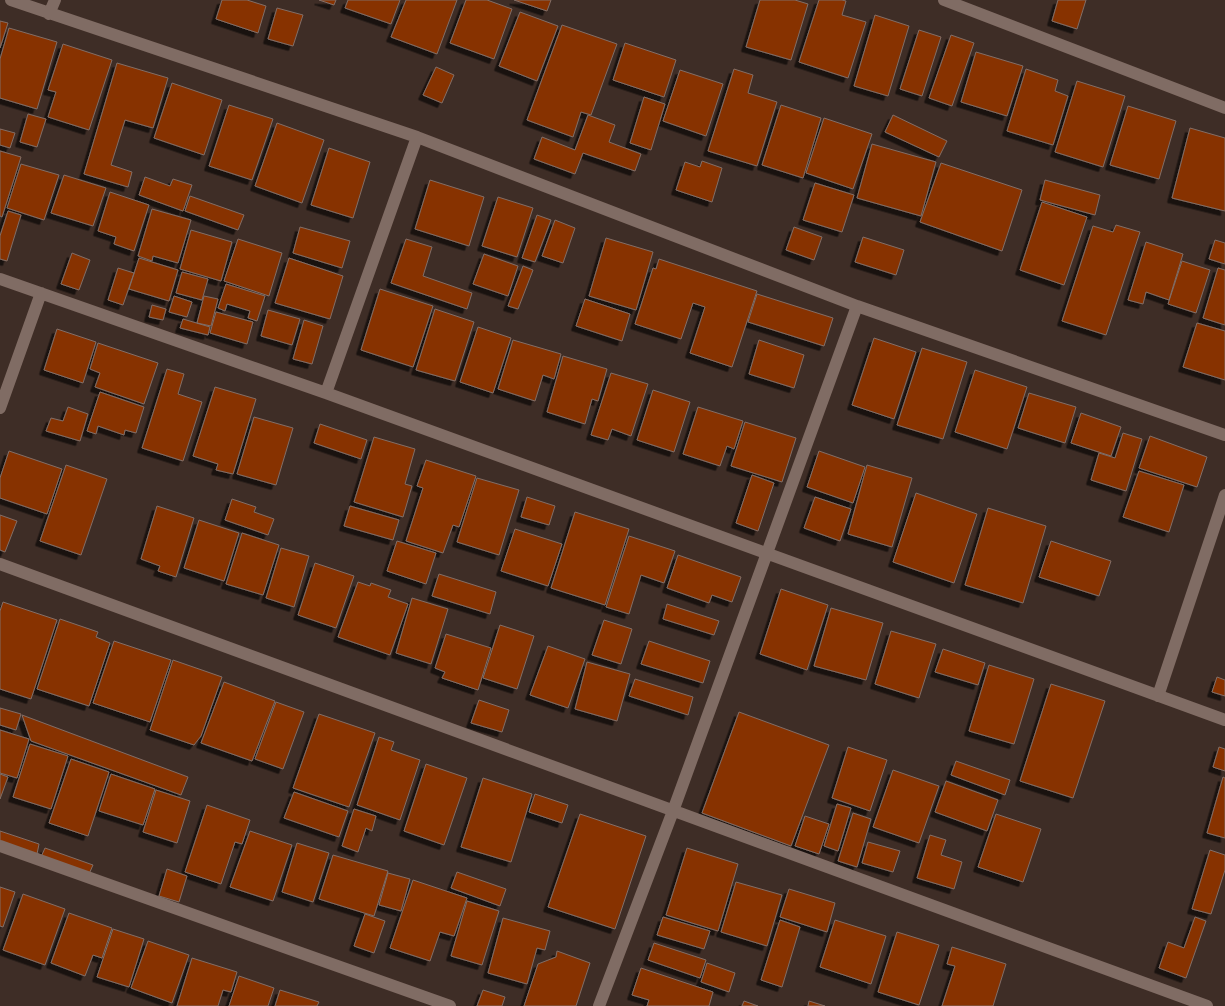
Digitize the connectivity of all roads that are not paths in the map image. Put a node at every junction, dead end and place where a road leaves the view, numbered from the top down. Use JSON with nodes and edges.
{"nodes":[{"id":1,"x":11,"y":0,"type":"edge"},
{"id":2,"x":55,"y":0,"type":"edge"},
{"id":3,"x":944,"y":0,"type":"edge"},
{"id":4,"x":49,"y":14,"type":"junction"},
{"id":5,"x":1225,"y":108,"type":"edge"},
{"id":6,"x":417,"y":137,"type":"junction"},
{"id":7,"x":0,"y":279,"type":"edge"},
{"id":8,"x":41,"y":293,"type":"junction"},
{"id":9,"x":857,"y":306,"type":"junction"},
{"id":10,"x":326,"y":393,"type":"junction"},
{"id":11,"x":0,"y":408,"type":"edge"},
{"id":12,"x":1225,"y":435,"type":"edge"},
{"id":13,"x":1225,"y":495,"type":"edge"},
{"id":14,"x":767,"y":552,"type":"junction"},
{"id":15,"x":0,"y":564,"type":"edge"},
{"id":16,"x":1158,"y":696,"type":"junction"},
{"id":17,"x":1225,"y":720,"type":"edge"},
{"id":18,"x":673,"y":811,"type":"junction"},
{"id":19,"x":0,"y":846,"type":"edge"},
{"id":20,"x":450,"y":1006,"type":"edge"},
{"id":21,"x":599,"y":1006,"type":"edge"},
{"id":22,"x":1207,"y":1006,"type":"edge"}],
"edges":[{"from":1,"to":4,"type":"street"},
{"from":2,"to":4,"type":"street"},
{"from":3,"to":5,"type":"street"},
{"from":4,"to":6,"type":"street"},
{"from":6,"to":9,"type":"street"},
{"from":6,"to":10,"type":"street"},
{"from":7,"to":8,"type":"street"},
{"from":8,"to":10,"type":"street"},
{"from":8,"to":11,"type":"street"},
{"from":9,"to":12,"type":"street"},
{"from":9,"to":14,"type":"street"},
{"from":10,"to":14,"type":"street"},
{"from":13,"to":16,"type":"street"},
{"from":14,"to":16,"type":"street"},
{"from":14,"to":18,"type":"street"},
{"from":15,"to":18,"type":"street"},
{"from":16,"to":17,"type":"street"},
{"from":18,"to":21,"type":"street"},
{"from":18,"to":22,"type":"street"},
{"from":19,"to":20,"type":"street"}]}
